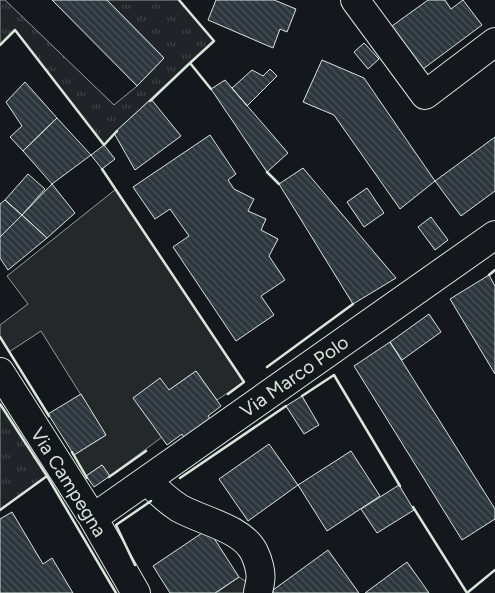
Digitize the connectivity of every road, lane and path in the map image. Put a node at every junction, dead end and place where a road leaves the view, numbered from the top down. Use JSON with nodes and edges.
{"nodes":[{"id":1,"x":355,"y":0,"type":"edge"},
{"id":2,"x":495,"y":42,"type":"edge"},
{"id":3,"x":495,"y":235,"type":"edge"},
{"id":4,"x":0,"y":372,"type":"edge"},
{"id":5,"x":148,"y":480,"type":"junction"},
{"id":6,"x":93,"y":518,"type":"junction"},
{"id":7,"x":136,"y":593,"type":"edge"},
{"id":8,"x":258,"y":593,"type":"edge"}],
"edges":[{"from":1,"to":2,"type":"street"},
{"from":3,"to":5,"type":"street","name":"Via Marco Polo"},
{"from":4,"to":6,"type":"street","name":"Via Campegna"},
{"from":5,"to":6,"type":"street","name":"Via Marco Polo"},
{"from":5,"to":8,"type":"street"},
{"from":6,"to":7,"type":"street","name":"Via Campegna"}]}
